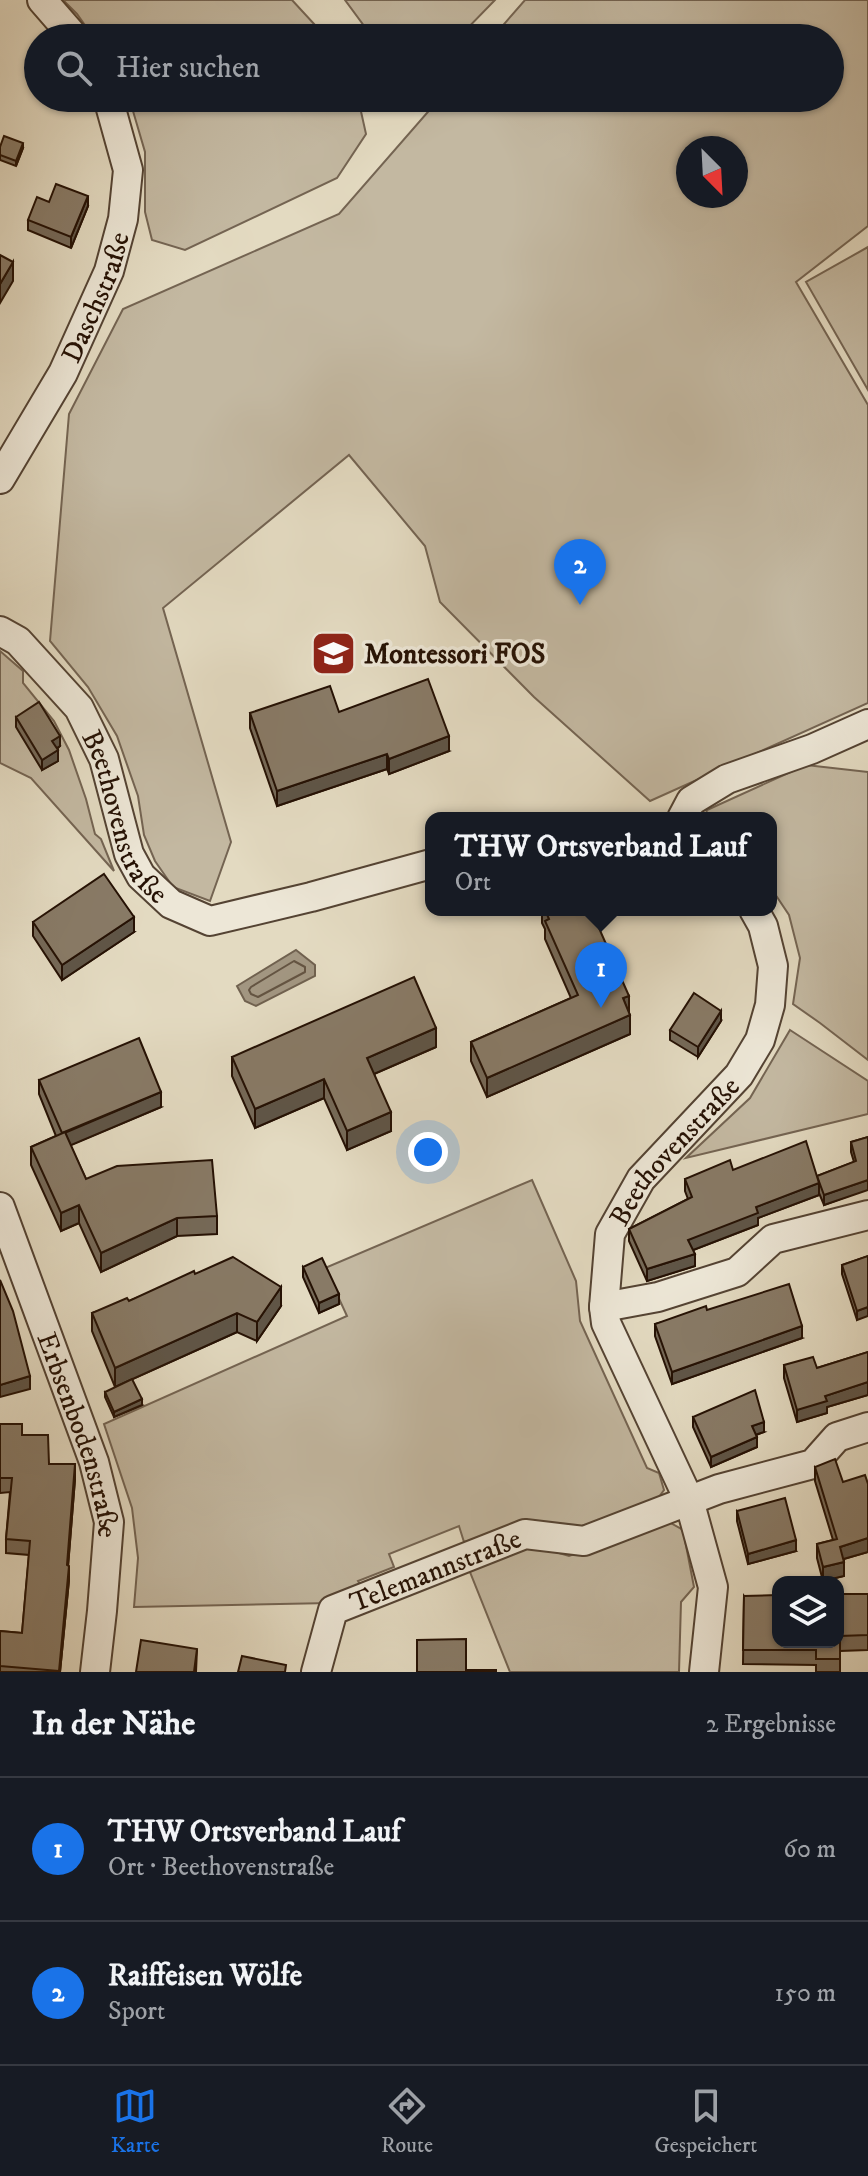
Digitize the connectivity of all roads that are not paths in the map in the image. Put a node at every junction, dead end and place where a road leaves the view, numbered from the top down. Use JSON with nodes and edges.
{"nodes":[{"id":1,"x":42,"y":0,"type":"edge"},
{"id":2,"x":63,"y":24,"type":"edge"},
{"id":3,"x":112,"y":112,"type":"edge"},
{"id":4,"x":0,"y":479,"type":"edge"},
{"id":5,"x":0,"y":631,"type":"edge"},
{"id":6,"x":868,"y":724,"type":"edge"},
{"id":7,"x":685,"y":812,"type":"edge"},
{"id":8,"x":425,"y":866,"type":"edge"},
{"id":9,"x":757,"y":916,"type":"edge"},
{"id":10,"x":0,"y":1207,"type":"edge"},
{"id":11,"x":868,"y":1215,"type":"edge"},
{"id":12,"x":604,"y":1307,"type":"junction"},
{"id":13,"x":868,"y":1427,"type":"edge"},
{"id":14,"x":689,"y":1500,"type":"junction"},
{"id":15,"x":95,"y":1672,"type":"edge"},
{"id":16,"x":316,"y":1672,"type":"edge"},
{"id":17,"x":704,"y":1672,"type":"edge"}],
"edges":[{"from":1,"to":2,"type":"street"},
{"from":3,"to":4,"type":"street","name":"Daschstraße"},
{"from":5,"to":8,"type":"street","name":"Beethovenstraße"},
{"from":6,"to":7,"type":"street"},
{"from":9,"to":12,"type":"street","name":"Beethovenstraße"},
{"from":10,"to":15,"type":"street","name":"Erbsenbodenstraße"},
{"from":11,"to":12,"type":"street"},
{"from":12,"to":14,"type":"street","name":"Beethovenstraße"},
{"from":13,"to":14,"type":"street"},
{"from":14,"to":16,"type":"street","name":"Telemannstraße"},
{"from":14,"to":17,"type":"street","name":"Beethovenstraße"}]}
